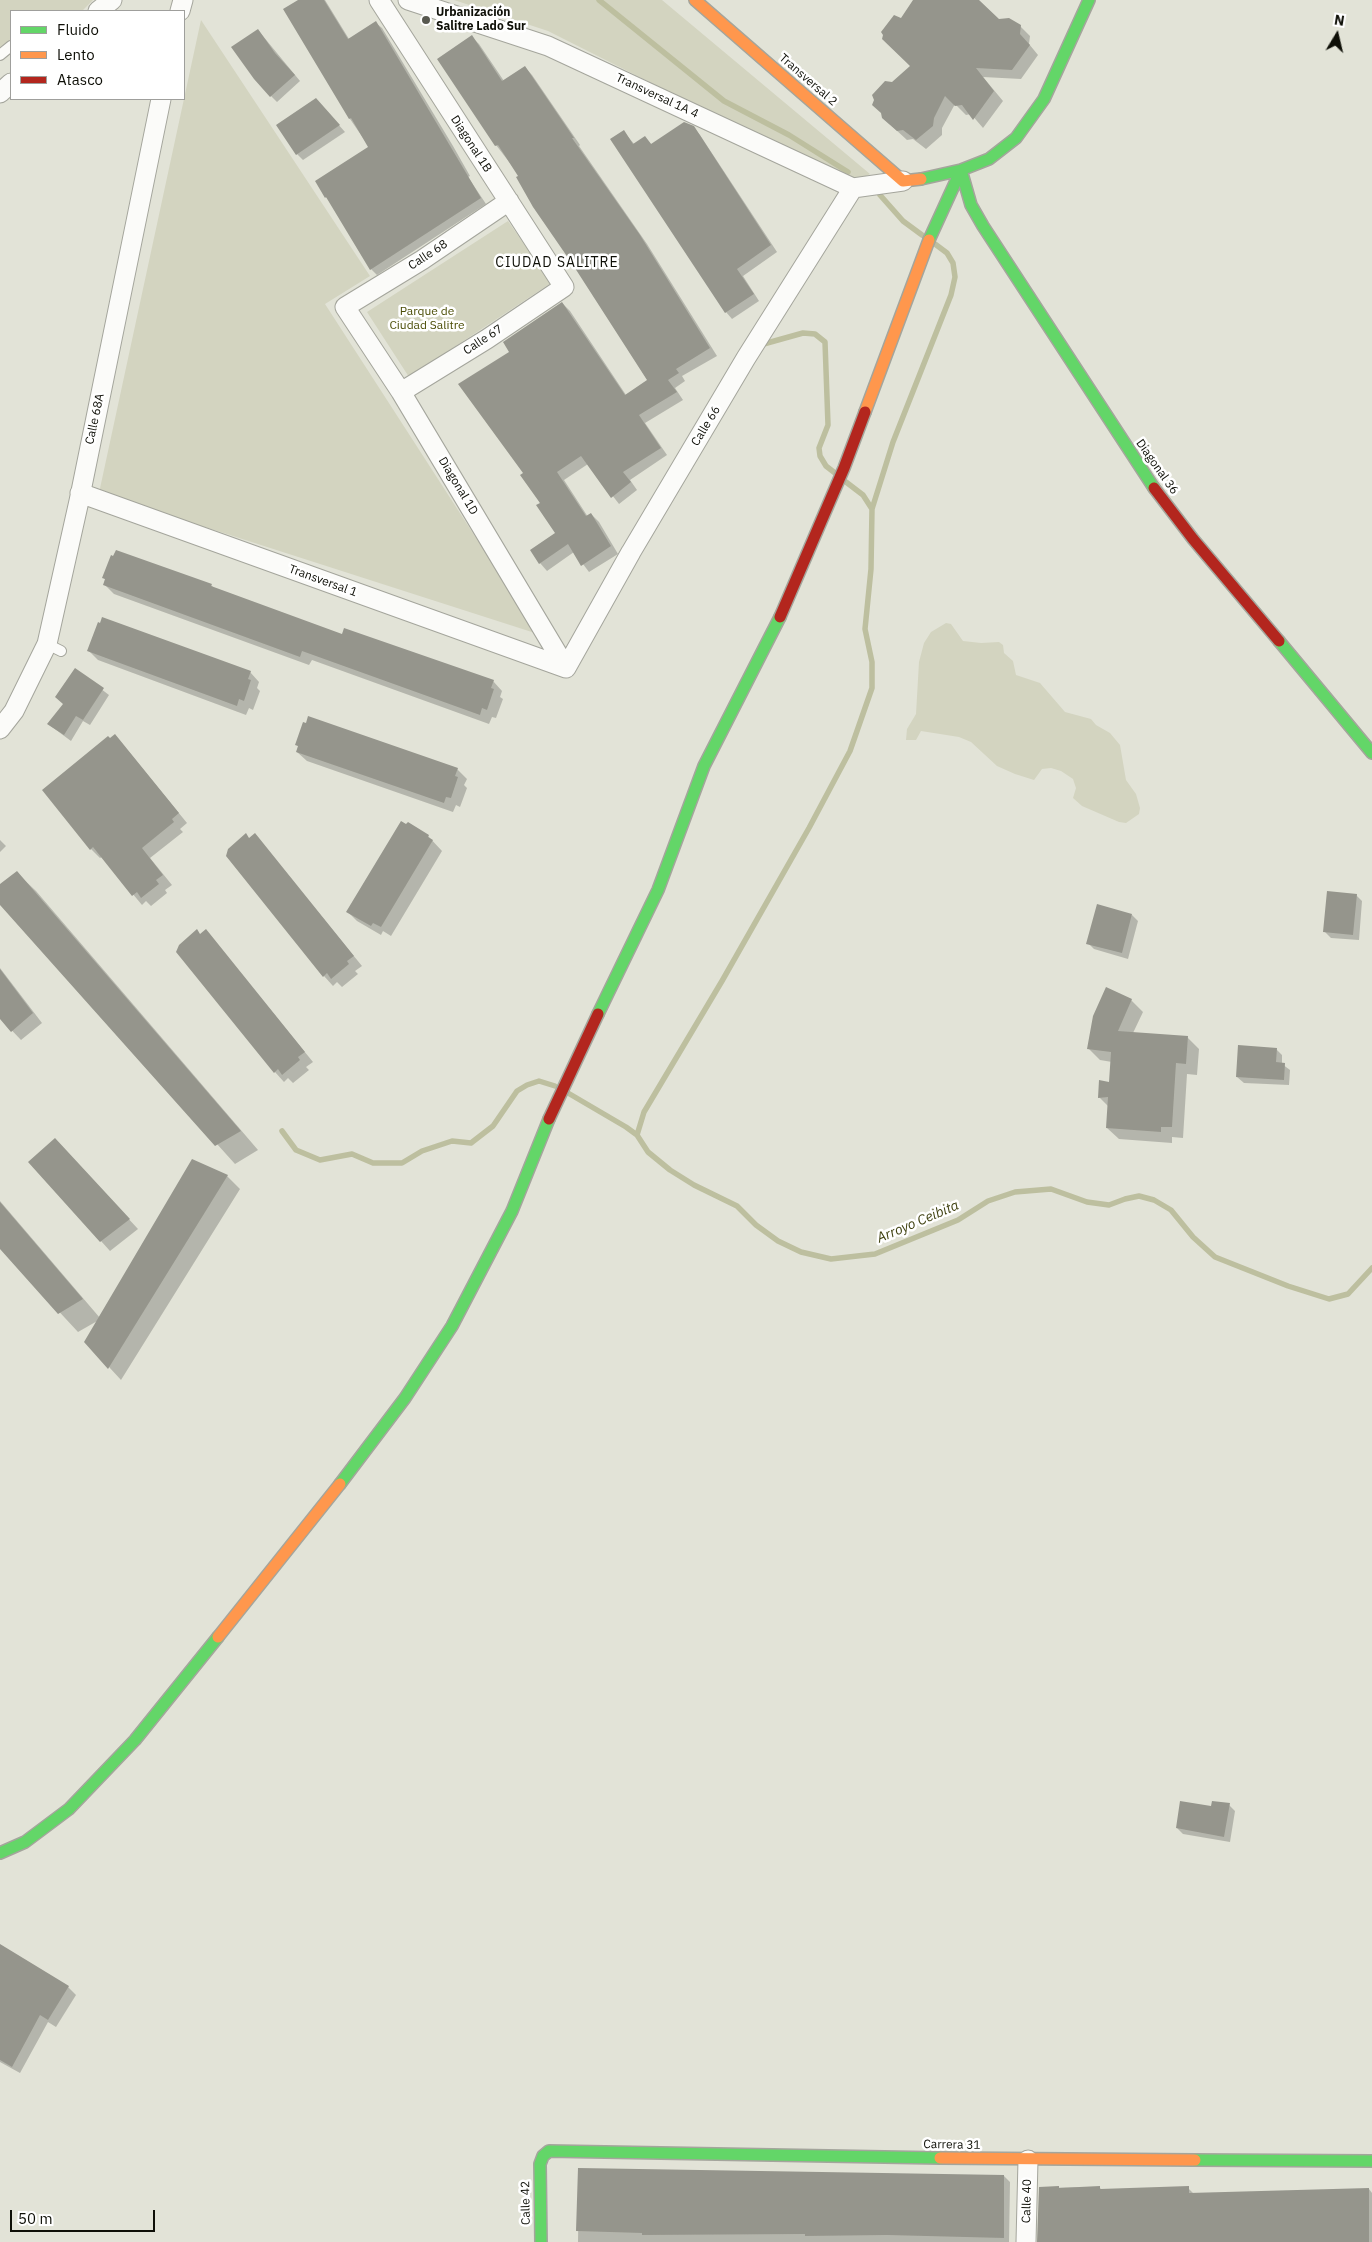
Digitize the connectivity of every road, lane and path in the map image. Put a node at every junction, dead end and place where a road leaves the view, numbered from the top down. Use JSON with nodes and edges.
{"nodes":[{"id":1,"x":112,"y":0,"type":"edge"},
{"id":2,"x":379,"y":0,"type":"edge"},
{"id":3,"x":408,"y":0,"type":"edge"},
{"id":4,"x":695,"y":0,"type":"edge"},
{"id":5,"x":1089,"y":0,"type":"edge"},
{"id":6,"x":99,"y":10,"type":"edge"},
{"id":7,"x":10,"y":47,"type":"edge"},
{"id":8,"x":0,"y":56,"type":"edge"},
{"id":9,"x":10,"y":84,"type":"edge"},
{"id":10,"x":0,"y":93,"type":"edge"},
{"id":11,"x":162,"y":100,"type":"edge"},
{"id":12,"x":961,"y":170,"type":"junction"},
{"id":13,"x":903,"y":181,"type":"junction"},
{"id":14,"x":853,"y":188,"type":"junction"},
{"id":15,"x":509,"y":202,"type":"junction"},
{"id":16,"x":564,"y":287,"type":"joint"},
{"id":17,"x":345,"y":307,"type":"joint"},
{"id":18,"x":401,"y":392,"type":"junction"},
{"id":19,"x":80,"y":493,"type":"junction"},
{"id":20,"x":566,"y":668,"type":"junction"},
{"id":21,"x":0,"y":729,"type":"edge"},
{"id":22,"x":1372,"y":753,"type":"edge"},
{"id":23,"x":0,"y":1853,"type":"edge"},
{"id":24,"x":1028,"y":2160,"type":"junction"},
{"id":25,"x":1372,"y":2161,"type":"edge"},
{"id":26,"x":540,"y":2164,"type":"joint"},
{"id":27,"x":540,"y":2242,"type":"edge"},
{"id":28,"x":1026,"y":2242,"type":"edge"}],
"edges":[{"from":1,"to":6,"type":"street"},
{"from":2,"to":15,"type":"street","name":"Diagonal 1B"},
{"from":3,"to":14,"type":"street","name":"Transversal 1A 4"},
{"from":4,"to":13,"type":"street","name":"Transversal 2"},
{"from":5,"to":12,"type":"street"},
{"from":7,"to":8,"type":"lane"},
{"from":9,"to":10,"type":"street"},
{"from":11,"to":19,"type":"street","name":"Calle 68A"},
{"from":12,"to":13,"type":"street"},
{"from":12,"to":22,"type":"street","name":"Diagonal 36"},
{"from":12,"to":23,"type":"street"},
{"from":13,"to":14,"type":"street"},
{"from":14,"to":20,"type":"street","name":"Calle 66"},
{"from":15,"to":16,"type":"street","name":"Diagonal 1B"},
{"from":15,"to":17,"type":"street","name":"Calle 68"},
{"from":16,"to":18,"type":"street","name":"Calle 67"},
{"from":17,"to":18,"type":"street","name":"Diagonal 1D"},
{"from":18,"to":20,"type":"street","name":"Diagonal 1D"},
{"from":19,"to":20,"type":"street","name":"Transversal 1"},
{"from":19,"to":21,"type":"street","name":"Calle 68A"},
{"from":24,"to":25,"type":"street","name":"Carrera 31"},
{"from":24,"to":26,"type":"street","name":"Carrera 31"},
{"from":24,"to":28,"type":"street","name":"Calle 40"},
{"from":26,"to":27,"type":"street","name":"Calle 42"}]}
